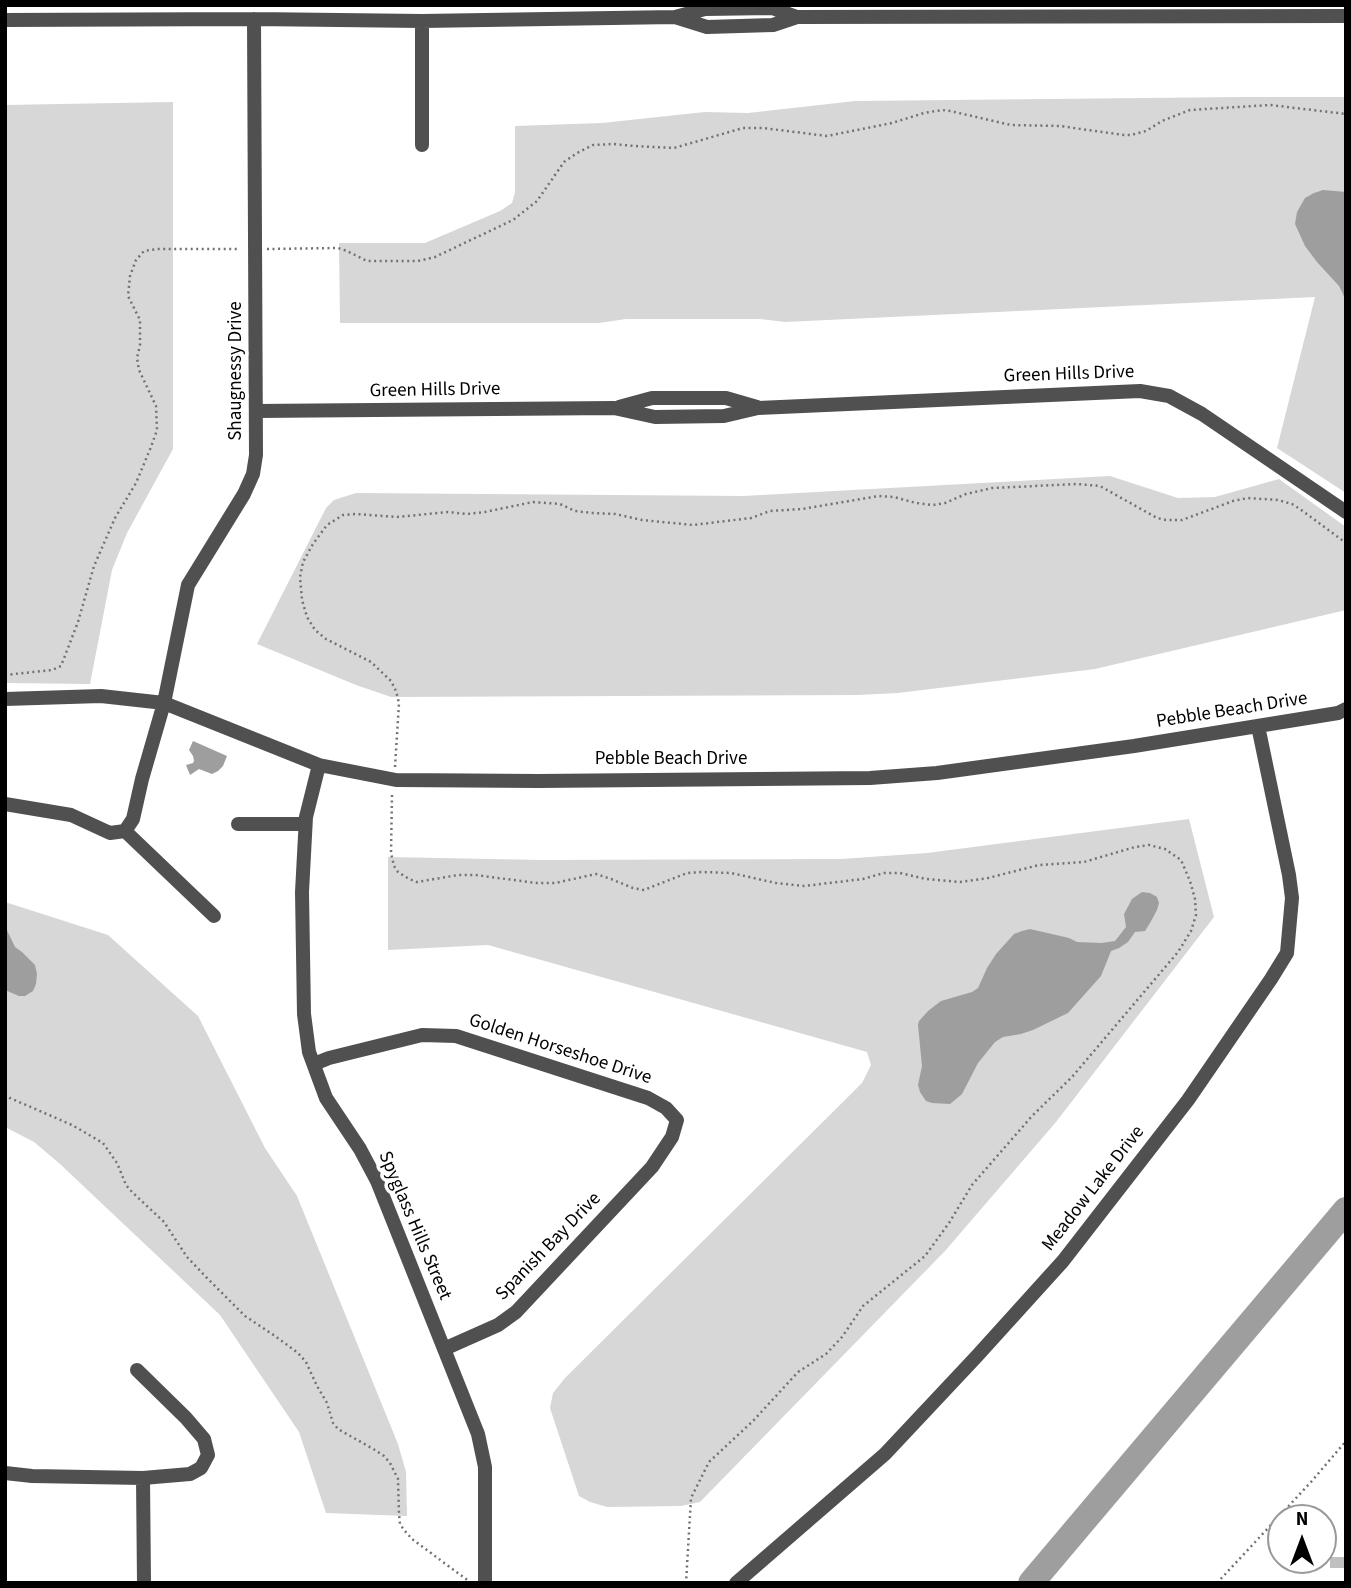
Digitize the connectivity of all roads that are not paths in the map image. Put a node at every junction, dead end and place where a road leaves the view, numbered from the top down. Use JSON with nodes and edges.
{"nodes":[{"id":1,"x":1346,"y":16,"type":"edge"},
{"id":2,"x":254,"y":19,"type":"junction"},
{"id":3,"x":5,"y":20,"type":"edge"},
{"id":4,"x":422,"y":21,"type":"junction"},
{"id":5,"x":422,"y":145,"type":"dead end"},
{"id":6,"x":256,"y":411,"type":"junction"},
{"id":7,"x":1346,"y":512,"type":"edge"},
{"id":8,"x":5,"y":699,"type":"edge"},
{"id":9,"x":164,"y":703,"type":"junction"},
{"id":10,"x":1346,"y":709,"type":"edge"},
{"id":11,"x":1258,"y":726,"type":"junction"},
{"id":12,"x":319,"y":765,"type":"junction"},
{"id":13,"x":5,"y":804,"type":"edge"},
{"id":14,"x":238,"y":824,"type":"dead end"},
{"id":15,"x":305,"y":824,"type":"junction"},
{"id":16,"x":125,"y":831,"type":"junction"},
{"id":17,"x":214,"y":916,"type":"dead end"},
{"id":18,"x":313,"y":1064,"type":"junction"},
{"id":19,"x":664,"y":1149,"type":"joint"},
{"id":20,"x":444,"y":1349,"type":"junction"},
{"id":21,"x":137,"y":1370,"type":"dead end"},
{"id":22,"x":5,"y":1473,"type":"edge"},
{"id":23,"x":143,"y":1478,"type":"junction"},
{"id":24,"x":144,"y":1583,"type":"edge"},
{"id":25,"x":485,"y":1583,"type":"edge"},
{"id":26,"x":736,"y":1583,"type":"edge"}],
"edges":[{"from":1,"to":4,"type":"street"},
{"from":2,"to":3,"type":"street"},
{"from":2,"to":4,"type":"street"},
{"from":2,"to":6,"type":"street","name":"Shaugnessy Drive"},
{"from":4,"to":5,"type":"street"},
{"from":6,"to":7,"type":"street","name":"Green Hills Drive"},
{"from":6,"to":9,"type":"street","name":"Shaugnessy Drive"},
{"from":8,"to":9,"type":"street","name":"Pebble Beach Drive"},
{"from":9,"to":12,"type":"street","name":"Pebble Beach Drive"},
{"from":9,"to":16,"type":"street","name":"Shaugnessy Drive"},
{"from":10,"to":11,"type":"street","name":"Pebble Beach Drive"},
{"from":11,"to":12,"type":"street","name":"Pebble Beach Drive"},
{"from":11,"to":26,"type":"street","name":"Meadow Lake Drive"},
{"from":12,"to":15,"type":"street","name":"Spyglass Hills Street"},
{"from":13,"to":16,"type":"street"},
{"from":14,"to":15,"type":"street"},
{"from":15,"to":18,"type":"street","name":"Spyglass Hills Street"},
{"from":16,"to":17,"type":"street"},
{"from":18,"to":19,"type":"street","name":"Golden Horseshoe Drive"},
{"from":18,"to":20,"type":"street","name":"Spyglass Hills Street"},
{"from":19,"to":20,"type":"street","name":"Spanish Bay Drive"},
{"from":20,"to":25,"type":"street","name":"Spyglass Hills Street"},
{"from":21,"to":23,"type":"street"},
{"from":22,"to":23,"type":"street"},
{"from":23,"to":24,"type":"street"}]}
